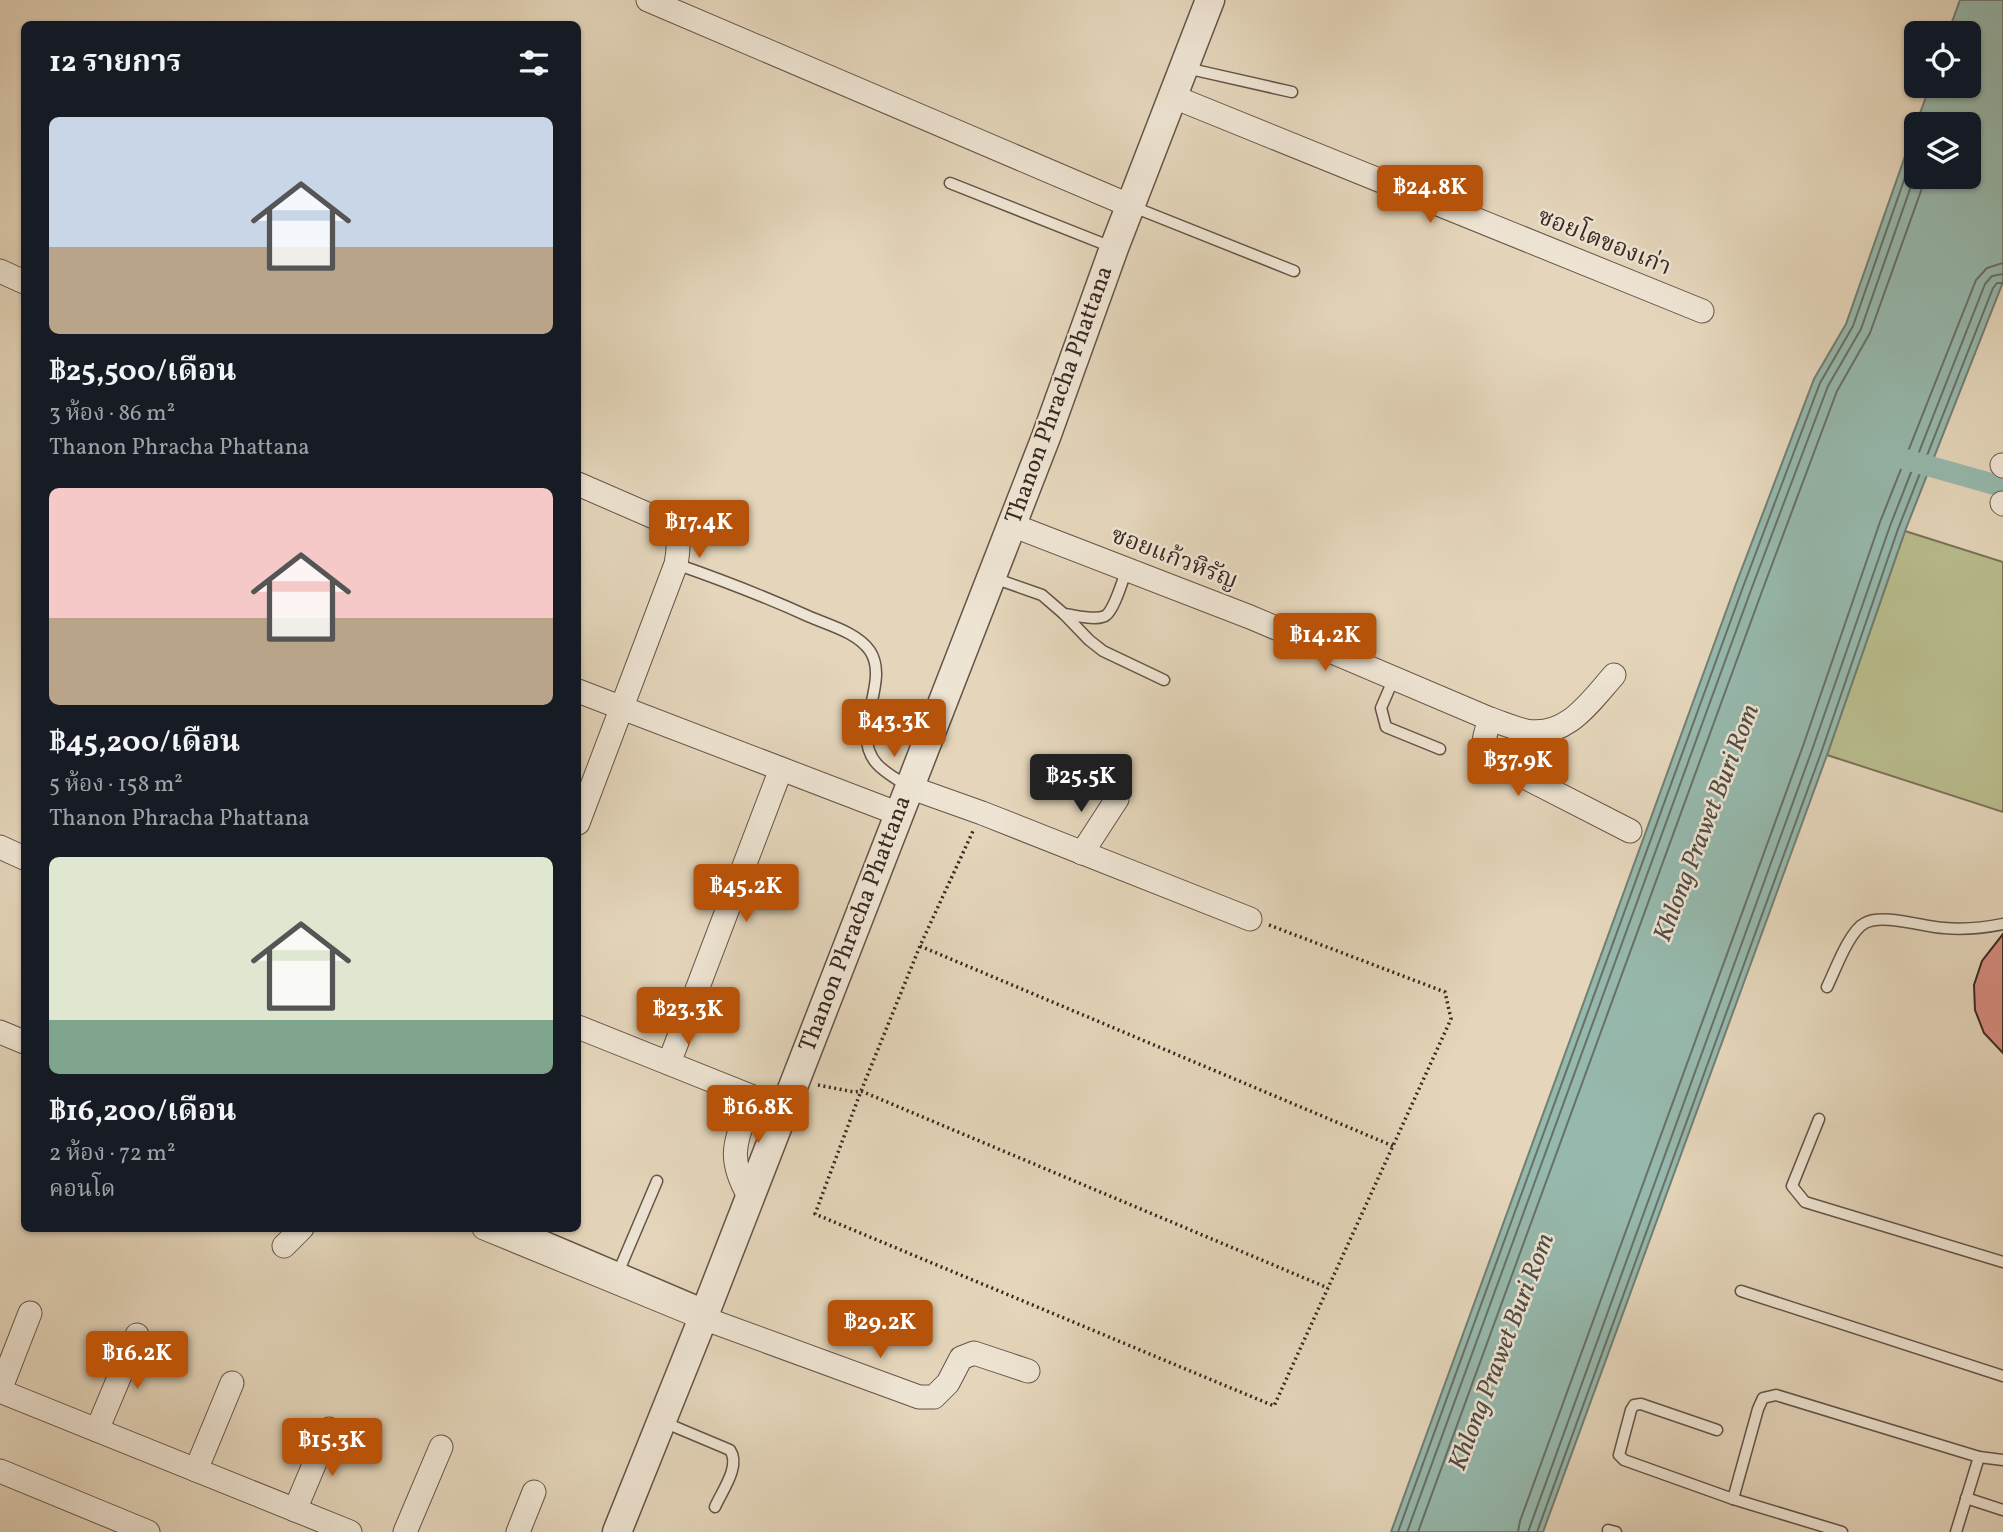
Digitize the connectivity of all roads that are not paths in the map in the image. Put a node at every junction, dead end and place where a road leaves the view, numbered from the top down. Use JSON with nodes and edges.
{"nodes":[{"id":1,"x":648,"y":0,"type":"edge"},
{"id":2,"x":1210,"y":0,"type":"edge"},
{"id":3,"x":1185,"y":68,"type":"junction"},
{"id":4,"x":1292,"y":92,"type":"dead end"},
{"id":5,"x":1174,"y":97,"type":"junction"},
{"id":6,"x":950,"y":183,"type":"dead end"},
{"id":7,"x":1131,"y":206,"type":"junction"},
{"id":8,"x":1114,"y":248,"type":"junction"},
{"id":9,"x":0,"y":271,"type":"edge"},
{"id":10,"x":1294,"y":271,"type":"dead end"},
{"id":11,"x":21,"y":281,"type":"edge"},
{"id":12,"x":1702,"y":311,"type":"dead end"},
{"id":13,"x":581,"y":485,"type":"edge"},
{"id":14,"x":1012,"y":525,"type":"junction"},
{"id":15,"x":676,"y":564,"type":"junction"},
{"id":16,"x":1127,"y":569,"type":"junction"},
{"id":17,"x":991,"y":577,"type":"junction"},
{"id":18,"x":1064,"y":614,"type":"junction"},
{"id":19,"x":1614,"y":675,"type":"dead end"},
{"id":20,"x":1394,"y":678,"type":"junction"},
{"id":21,"x":1164,"y":680,"type":"dead end"},
{"id":22,"x":581,"y":692,"type":"edge"},
{"id":23,"x":622,"y":708,"type":"junction"},
{"id":24,"x":1490,"y":719,"type":"junction"},
{"id":25,"x":1440,"y":750,"type":"dead end"},
{"id":26,"x":781,"y":769,"type":"junction"},
{"id":27,"x":909,"y":787,"type":"junction"},
{"id":28,"x":1117,"y":799,"type":"dead end"},
{"id":29,"x":899,"y":814,"type":"junction"},
{"id":30,"x":581,"y":816,"type":"edge"},
{"id":31,"x":1630,"y":831,"type":"dead end"},
{"id":32,"x":0,"y":847,"type":"edge"},
{"id":33,"x":1082,"y":853,"type":"junction"},
{"id":34,"x":21,"y":857,"type":"edge"},
{"id":35,"x":1250,"y":919,"type":"road end"},
{"id":36,"x":2003,"y":924,"type":"edge"},
{"id":37,"x":1827,"y":987,"type":"dead end"},
{"id":38,"x":581,"y":1028,"type":"edge"},
{"id":39,"x":0,"y":1032,"type":"edge"},
{"id":40,"x":21,"y":1041,"type":"edge"},
{"id":41,"x":670,"y":1063,"type":"junction"},
{"id":42,"x":752,"y":1098,"type":"junction"},
{"id":43,"x":783,"y":1109,"type":"junction"},
{"id":44,"x":1819,"y":1119,"type":"dead end"},
{"id":45,"x":657,"y":1181,"type":"dead end"},
{"id":46,"x":749,"y":1196,"type":"junction"},
{"id":47,"x":298,"y":1232,"type":"edge"},
{"id":48,"x":495,"y":1232,"type":"edge"},
{"id":49,"x":534,"y":1232,"type":"edge"},
{"id":50,"x":284,"y":1246,"type":"dead end"},
{"id":51,"x":2003,"y":1262,"type":"edge"},
{"id":52,"x":620,"y":1268,"type":"junction"},
{"id":53,"x":1741,"y":1291,"type":"dead end"},
{"id":54,"x":705,"y":1312,"type":"junction"},
{"id":55,"x":30,"y":1313,"type":"dead end"},
{"id":56,"x":137,"y":1335,"type":"dead end"},
{"id":57,"x":1028,"y":1371,"type":"dead end"},
{"id":58,"x":2003,"y":1376,"type":"edge"},
{"id":59,"x":232,"y":1383,"type":"dead end"},
{"id":60,"x":0,"y":1390,"type":"edge"},
{"id":61,"x":660,"y":1420,"type":"junction"},
{"id":62,"x":330,"y":1429,"type":"dead end"},
{"id":63,"x":97,"y":1430,"type":"junction"},
{"id":64,"x":1717,"y":1430,"type":"dead end"},
{"id":65,"x":441,"y":1447,"type":"dead end"},
{"id":66,"x":1979,"y":1457,"type":"junction"},
{"id":67,"x":2003,"y":1461,"type":"edge"},
{"id":68,"x":196,"y":1470,"type":"junction"},
{"id":69,"x":0,"y":1471,"type":"edge"},
{"id":70,"x":534,"y":1492,"type":"dead end"},
{"id":71,"x":1966,"y":1498,"type":"junction"},
{"id":72,"x":1733,"y":1499,"type":"junction"},
{"id":73,"x":715,"y":1507,"type":"dead end"},
{"id":74,"x":295,"y":1510,"type":"junction"},
{"id":75,"x":2003,"y":1510,"type":"edge"},
{"id":76,"x":148,"y":1532,"type":"edge"},
{"id":77,"x":350,"y":1532,"type":"edge"},
{"id":78,"x":405,"y":1532,"type":"edge"},
{"id":79,"x":518,"y":1532,"type":"edge"},
{"id":80,"x":617,"y":1532,"type":"edge"},
{"id":81,"x":1842,"y":1532,"type":"edge"},
{"id":82,"x":1956,"y":1532,"type":"edge"}],
"edges":[{"from":1,"to":7,"type":"street"},
{"from":2,"to":3,"type":"street","name":"Thanon Phracha Phattana"},
{"from":3,"to":4,"type":"lane"},
{"from":3,"to":5,"type":"street","name":"Thanon Phracha Phattana"},
{"from":5,"to":7,"type":"street","name":"Thanon Phracha Phattana"},
{"from":5,"to":12,"type":"street","name":"ซอยโตของเก่า"},
{"from":6,"to":8,"type":"lane"},
{"from":7,"to":8,"type":"street","name":"Thanon Phracha Phattana"},
{"from":7,"to":10,"type":"lane"},
{"from":8,"to":14,"type":"street","name":"Thanon Phracha Phattana"},
{"from":9,"to":11,"type":"street"},
{"from":13,"to":15,"type":"street"},
{"from":14,"to":16,"type":"street","name":"ซอยแก้วหิรัญ"},
{"from":14,"to":17,"type":"street","name":"Thanon Phracha Phattana"},
{"from":15,"to":23,"type":"street"},
{"from":15,"to":27,"type":"lane"},
{"from":16,"to":18,"type":"lane"},
{"from":16,"to":20,"type":"street","name":"ซอยแก้วหิรัญ"},
{"from":17,"to":18,"type":"lane"},
{"from":17,"to":27,"type":"street","name":"Thanon Phracha Phattana"},
{"from":18,"to":21,"type":"lane"},
{"from":19,"to":24,"type":"street","name":"ซอยแก้วหิรัญ"},
{"from":20,"to":24,"type":"street","name":"ซอยแก้วหิรัญ"},
{"from":20,"to":25,"type":"lane"},
{"from":22,"to":23,"type":"street"},
{"from":23,"to":26,"type":"street"},
{"from":23,"to":30,"type":"street"},
{"from":24,"to":31,"type":"street"},
{"from":26,"to":29,"type":"street"},
{"from":26,"to":41,"type":"street"},
{"from":27,"to":29,"type":"street","name":"Thanon Phracha Phattana"},
{"from":27,"to":33,"type":"street"},
{"from":28,"to":33,"type":"street"},
{"from":29,"to":43,"type":"street","name":"Thanon Phracha Phattana"},
{"from":32,"to":34,"type":"street"},
{"from":33,"to":35,"type":"street"},
{"from":36,"to":37,"type":"lane"},
{"from":38,"to":41,"type":"street"},
{"from":39,"to":40,"type":"street"},
{"from":41,"to":42,"type":"street"},
{"from":42,"to":43,"type":"street"},
{"from":42,"to":46,"type":"street"},
{"from":43,"to":46,"type":"street","name":"Thanon Phracha Phattana"},
{"from":44,"to":51,"type":"lane"},
{"from":45,"to":52,"type":"lane"},
{"from":46,"to":54,"type":"street","name":"Thanon Phracha Phattana"},
{"from":47,"to":50,"type":"street"},
{"from":48,"to":54,"type":"street"},
{"from":49,"to":52,"type":"lane"},
{"from":52,"to":54,"type":"lane"},
{"from":53,"to":58,"type":"lane"},
{"from":54,"to":57,"type":"street"},
{"from":54,"to":61,"type":"street","name":"Thanon Phracha Phattana"},
{"from":55,"to":60,"type":"street"},
{"from":56,"to":63,"type":"street"},
{"from":59,"to":68,"type":"street"},
{"from":60,"to":63,"type":"street"},
{"from":61,"to":73,"type":"lane"},
{"from":61,"to":80,"type":"street","name":"Thanon Phracha Phattana"},
{"from":62,"to":74,"type":"street"},
{"from":63,"to":68,"type":"street"},
{"from":64,"to":72,"type":"lane"},
{"from":65,"to":78,"type":"street"},
{"from":66,"to":67,"type":"lane"},
{"from":66,"to":71,"type":"lane"},
{"from":66,"to":72,"type":"lane"},
{"from":68,"to":74,"type":"street"},
{"from":69,"to":76,"type":"street"},
{"from":70,"to":79,"type":"street"},
{"from":71,"to":75,"type":"lane"},
{"from":71,"to":82,"type":"lane"},
{"from":72,"to":81,"type":"lane"},
{"from":74,"to":77,"type":"street"}]}
